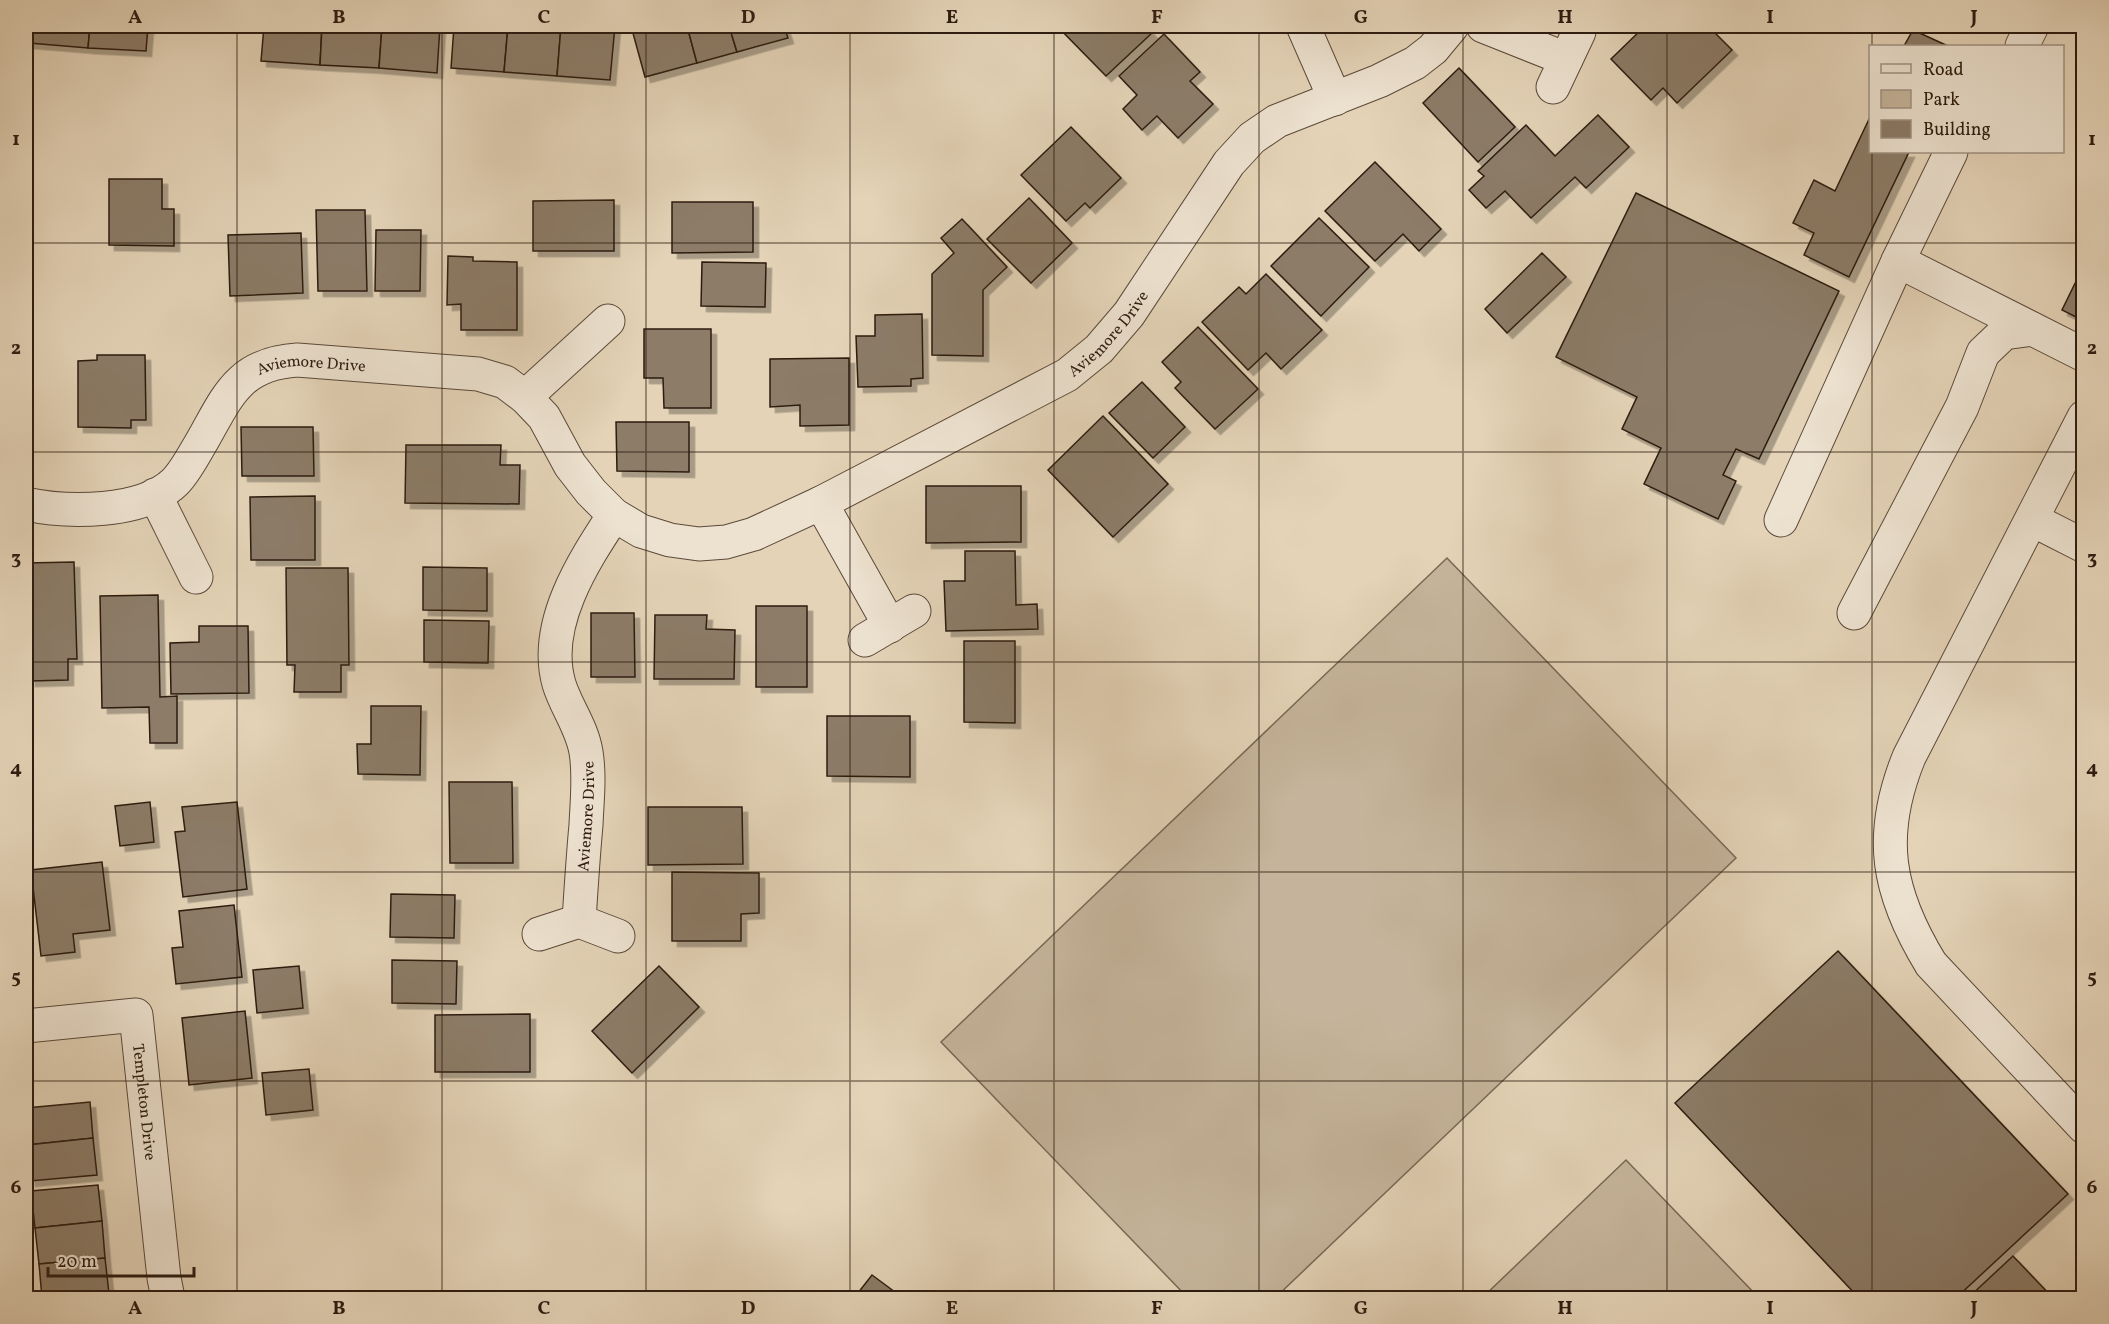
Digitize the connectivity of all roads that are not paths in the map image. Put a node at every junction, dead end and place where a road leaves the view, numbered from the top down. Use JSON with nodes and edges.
{"nodes":[{"id":1,"x":1303,"y":26,"type":"edge"},
{"id":2,"x":1452,"y":26,"type":"edge"},
{"id":3,"x":1483,"y":26,"type":"edge"},
{"id":4,"x":2032,"y":26,"type":"edge"},
{"id":5,"x":2022,"y":45,"type":"edge"},
{"id":6,"x":1566,"y":59,"type":"dead end"},
{"id":7,"x":1335,"y":99,"type":"junction"},
{"id":8,"x":1951,"y":153,"type":"edge"},
{"id":9,"x":1898,"y":261,"type":"junction"},
{"id":10,"x":608,"y":321,"type":"dead end"},
{"id":11,"x":2032,"y":329,"type":"junction"},
{"id":12,"x":2084,"y":355,"type":"edge"},
{"id":13,"x":525,"y":397,"type":"junction"},
{"id":14,"x":2084,"y":417,"type":"edge"},
{"id":15,"x":155,"y":495,"type":"junction"},
{"id":16,"x":821,"y":503,"type":"junction"},
{"id":17,"x":26,"y":504,"type":"edge"},
{"id":18,"x":614,"y":515,"type":"junction"},
{"id":19,"x":1781,"y":520,"type":"dead end"},
{"id":20,"x":2033,"y":520,"type":"junction"},
{"id":21,"x":2084,"y":546,"type":"edge"},
{"id":22,"x":196,"y":577,"type":"dead end"},
{"id":23,"x":1854,"y":614,"type":"dead end"},
{"id":24,"x":890,"y":626,"type":"dead end"},
{"id":25,"x":579,"y":921,"type":"junction"},
{"id":26,"x":538,"y":934,"type":"dead end"},
{"id":27,"x":618,"y":936,"type":"dead end"},
{"id":28,"x":26,"y":1026,"type":"edge"},
{"id":29,"x":2084,"y":1127,"type":"edge"},
{"id":30,"x":168,"y":1299,"type":"edge"}],
"edges":[{"from":1,"to":7,"type":"street"},
{"from":2,"to":7,"type":"street","name":"Aviemore Drive"},
{"from":3,"to":6,"type":"street"},
{"from":4,"to":5,"type":"street"},
{"from":7,"to":16,"type":"street","name":"Aviemore Drive"},
{"from":8,"to":9,"type":"street"},
{"from":9,"to":11,"type":"street"},
{"from":9,"to":19,"type":"street"},
{"from":10,"to":13,"type":"street"},
{"from":11,"to":12,"type":"street"},
{"from":11,"to":23,"type":"street"},
{"from":13,"to":15,"type":"street","name":"Aviemore Drive"},
{"from":13,"to":18,"type":"street","name":"Aviemore Drive"},
{"from":14,"to":20,"type":"street"},
{"from":15,"to":17,"type":"street","name":"Aviemore Drive"},
{"from":15,"to":22,"type":"street"},
{"from":16,"to":18,"type":"street","name":"Aviemore Drive"},
{"from":16,"to":24,"type":"street"},
{"from":18,"to":25,"type":"street","name":"Aviemore Drive"},
{"from":20,"to":21,"type":"street"},
{"from":20,"to":29,"type":"street"},
{"from":25,"to":26,"type":"street"},
{"from":25,"to":27,"type":"street"},
{"from":28,"to":30,"type":"street","name":"Templeton Drive"}]}
